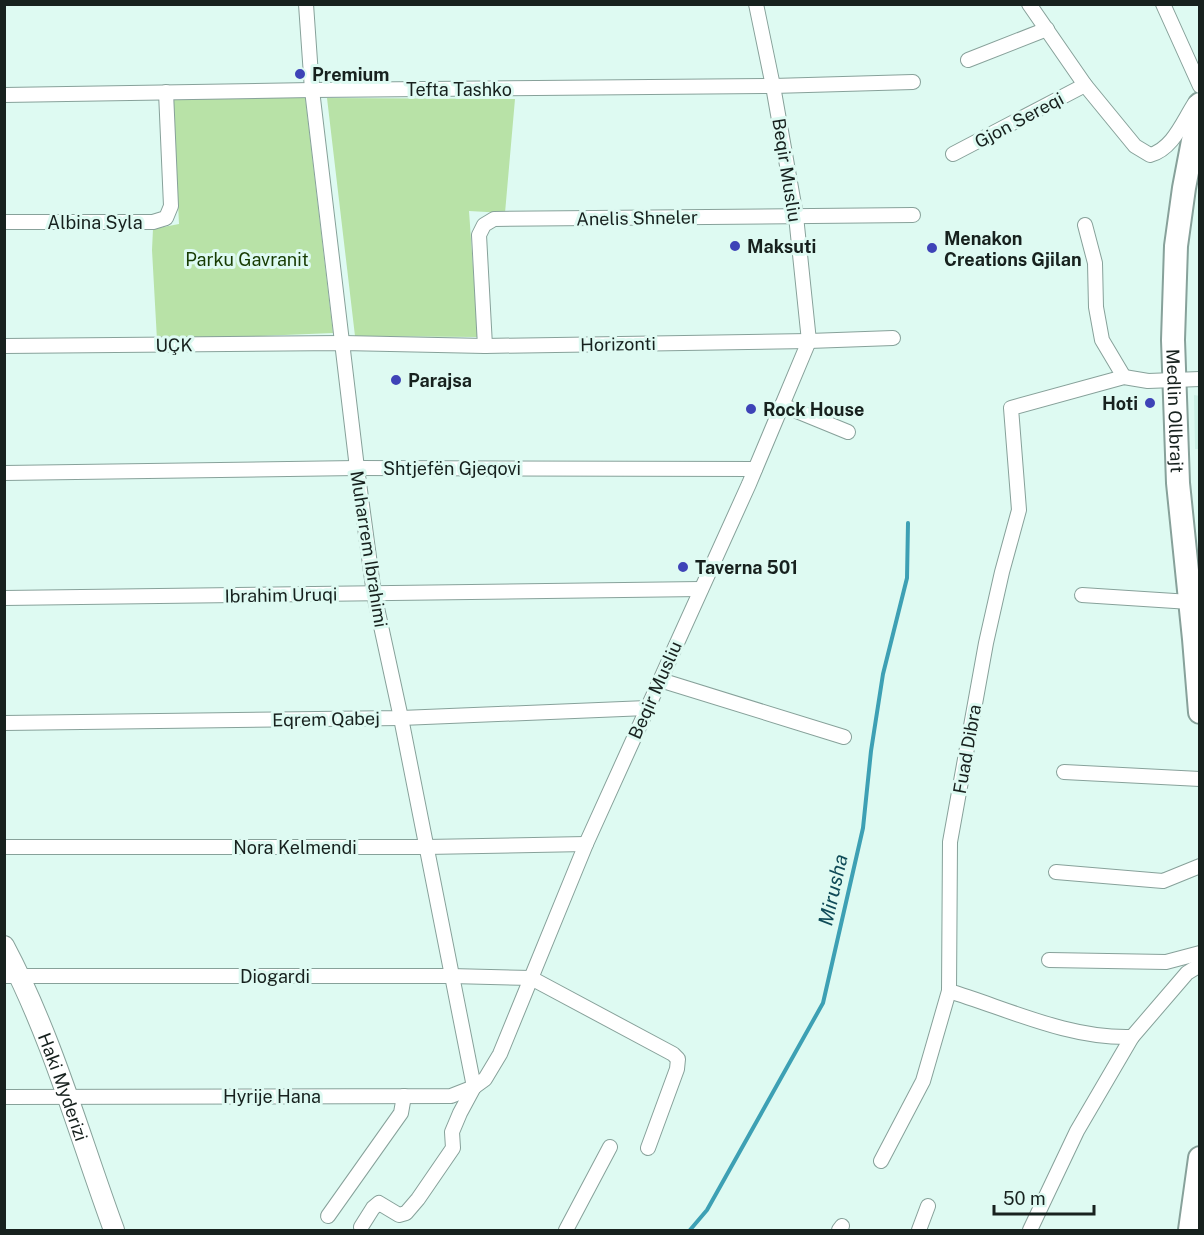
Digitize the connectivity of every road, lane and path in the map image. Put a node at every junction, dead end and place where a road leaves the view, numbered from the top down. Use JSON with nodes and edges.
{"nodes":[{"id":1,"x":306,"y":4,"type":"edge"},
{"id":2,"x":756,"y":4,"type":"edge"},
{"id":3,"x":1029,"y":4,"type":"edge"},
{"id":4,"x":1163,"y":4,"type":"edge"},
{"id":5,"x":1047,"y":29,"type":"junction"},
{"id":6,"x":968,"y":60,"type":"dead end"},
{"id":7,"x":913,"y":81,"type":"dead end"},
{"id":8,"x":1085,"y":85,"type":"junction"},
{"id":9,"x":773,"y":86,"type":"junction"},
{"id":10,"x":1200,"y":86,"type":"edge"},
{"id":11,"x":312,"y":90,"type":"junction"},
{"id":12,"x":166,"y":92,"type":"junction"},
{"id":13,"x":4,"y":95,"type":"edge"},
{"id":14,"x":1199,"y":104,"type":"edge"},
{"id":15,"x":1197,"y":143,"type":"edge"},
{"id":16,"x":953,"y":154,"type":"dead end"},
{"id":17,"x":913,"y":215,"type":"dead end"},
{"id":18,"x":795,"y":216,"type":"junction"},
{"id":19,"x":4,"y":222,"type":"edge"},
{"id":20,"x":1085,"y":225,"type":"dead end"},
{"id":21,"x":893,"y":338,"type":"dead end"},
{"id":22,"x":809,"y":341,"type":"junction"},
{"id":23,"x":343,"y":343,"type":"junction"},
{"id":24,"x":4,"y":346,"type":"edge"},
{"id":25,"x":485,"y":346,"type":"junction"},
{"id":26,"x":1124,"y":377,"type":"junction"},
{"id":27,"x":1174,"y":380,"type":"junction"},
{"id":28,"x":1200,"y":380,"type":"edge"},
{"id":29,"x":782,"y":405,"type":"junction"},
{"id":30,"x":848,"y":432,"type":"dead end"},
{"id":31,"x":357,"y":468,"type":"junction"},
{"id":32,"x":755,"y":469,"type":"junction"},
{"id":33,"x":4,"y":473,"type":"edge"},
{"id":34,"x":701,"y":589,"type":"junction"},
{"id":35,"x":374,"y":594,"type":"junction"},
{"id":36,"x":1082,"y":595,"type":"dead end"},
{"id":37,"x":4,"y":598,"type":"edge"},
{"id":38,"x":1190,"y":602,"type":"junction"},
{"id":39,"x":1197,"y":639,"type":"edge"},
{"id":40,"x":660,"y":680,"type":"junction"},
{"id":41,"x":647,"y":708,"type":"junction"},
{"id":42,"x":1200,"y":712,"type":"edge"},
{"id":43,"x":401,"y":718,"type":"junction"},
{"id":44,"x":4,"y":723,"type":"edge"},
{"id":45,"x":844,"y":737,"type":"dead end"},
{"id":46,"x":1064,"y":771,"type":"dead end"},
{"id":47,"x":1200,"y":779,"type":"edge"},
{"id":48,"x":586,"y":844,"type":"junction"},
{"id":49,"x":4,"y":847,"type":"edge"},
{"id":50,"x":426,"y":847,"type":"junction"},
{"id":51,"x":1200,"y":866,"type":"edge"},
{"id":52,"x":1056,"y":872,"type":"dead end"},
{"id":53,"x":4,"y":946,"type":"edge"},
{"id":54,"x":1200,"y":953,"type":"edge"},
{"id":55,"x":1049,"y":960,"type":"dead end"},
{"id":56,"x":1200,"y":965,"type":"edge"},
{"id":57,"x":12,"y":976,"type":"edge"},
{"id":58,"x":451,"y":976,"type":"junction"},
{"id":59,"x":531,"y":978,"type":"junction"},
{"id":60,"x":949,"y":991,"type":"junction"},
{"id":61,"x":1132,"y":1037,"type":"junction"},
{"id":62,"x":474,"y":1087,"type":"junction"},
{"id":63,"x":69,"y":1096,"type":"junction"},
{"id":64,"x":404,"y":1096,"type":"junction"},
{"id":65,"x":4,"y":1097,"type":"edge"},
{"id":66,"x":610,"y":1147,"type":"dead end"},
{"id":67,"x":648,"y":1148,"type":"dead end"},
{"id":68,"x":1200,"y":1158,"type":"edge"},
{"id":69,"x":881,"y":1161,"type":"dead end"},
{"id":70,"x":928,"y":1206,"type":"dead end"},
{"id":71,"x":328,"y":1216,"type":"dead end"},
{"id":72,"x":360,"y":1227,"type":"dead end"},
{"id":73,"x":114,"y":1230,"type":"edge"},
{"id":74,"x":566,"y":1230,"type":"edge"},
{"id":75,"x":919,"y":1230,"type":"edge"},
{"id":76,"x":1030,"y":1230,"type":"edge"},
{"id":77,"x":1190,"y":1230,"type":"edge"}],
"edges":[{"from":1,"to":11,"type":"street","name":"Muharrem Ibrahimi"},
{"from":2,"to":9,"type":"street","name":"Beqir Musliu"},
{"from":3,"to":5,"type":"street","name":"Gjon Sereqi"},
{"from":4,"to":10,"type":"street"},
{"from":5,"to":6,"type":"street"},
{"from":5,"to":8,"type":"street","name":"Gjon Sereqi"},
{"from":7,"to":9,"type":"street","name":"Tefta Tashko"},
{"from":8,"to":14,"type":"street","name":"Gjon Sereqi"},
{"from":8,"to":16,"type":"street","name":"Gjon Sereqi"},
{"from":9,"to":11,"type":"street","name":"Tefta Tashko"},
{"from":9,"to":18,"type":"street","name":"Beqir Musliu"},
{"from":11,"to":12,"type":"street","name":"Tefta Tashko"},
{"from":11,"to":23,"type":"street","name":"Muharrem Ibrahimi"},
{"from":12,"to":13,"type":"street","name":"Tefta Tashko"},
{"from":12,"to":19,"type":"street","name":"Albina Syla"},
{"from":14,"to":15,"type":"main road","name":"Medlin Ollbrajt"},
{"from":15,"to":27,"type":"main road","name":"Medlin Ollbrajt"},
{"from":17,"to":18,"type":"street","name":"Anelis Shneler"},
{"from":18,"to":22,"type":"street","name":"Beqir Musliu"},
{"from":18,"to":25,"type":"street","name":"Anelis Shneler"},
{"from":20,"to":26,"type":"street"},
{"from":21,"to":22,"type":"street","name":"Horizonti"},
{"from":22,"to":25,"type":"street","name":"Horizonti"},
{"from":22,"to":29,"type":"street","name":"Beqir Musliu"},
{"from":23,"to":24,"type":"street","name":"UÇK"},
{"from":23,"to":25,"type":"street","name":"Horizonti"},
{"from":23,"to":31,"type":"street","name":"Muharrem Ibrahimi"},
{"from":26,"to":27,"type":"street"},
{"from":26,"to":60,"type":"street","name":"Fuad Dibra"},
{"from":27,"to":28,"type":"street"},
{"from":27,"to":38,"type":"main road","name":"Medlin Ollbrajt"},
{"from":29,"to":30,"type":"street"},
{"from":29,"to":32,"type":"street","name":"Beqir Musliu"},
{"from":31,"to":32,"type":"street","name":"Shtjefën Gjeqovi"},
{"from":31,"to":33,"type":"street","name":"Shtjefën Gjeqovi"},
{"from":31,"to":35,"type":"street","name":"Muharrem Ibrahimi"},
{"from":32,"to":34,"type":"street","name":"Beqir Musliu"},
{"from":34,"to":35,"type":"street","name":"Ibrahim Uruqi"},
{"from":34,"to":40,"type":"street","name":"Beqir Musliu"},
{"from":35,"to":37,"type":"street","name":"Ibrahim Uruqi"},
{"from":35,"to":43,"type":"street","name":"Muharrem Ibrahimi"},
{"from":36,"to":38,"type":"street"},
{"from":38,"to":39,"type":"main road","name":"Medlin Ollbrajt"},
{"from":39,"to":42,"type":"main road","name":"Medlin Ollbrajt"},
{"from":40,"to":41,"type":"street","name":"Beqir Musliu"},
{"from":40,"to":45,"type":"street"},
{"from":41,"to":43,"type":"street","name":"Eqrem Qabej"},
{"from":41,"to":48,"type":"street","name":"Beqir Musliu"},
{"from":43,"to":44,"type":"street","name":"Eqrem Qabej"},
{"from":43,"to":50,"type":"street","name":"Muharrem Ibrahimi"},
{"from":46,"to":47,"type":"street"},
{"from":48,"to":50,"type":"street","name":"Nora Kelmendi"},
{"from":48,"to":59,"type":"street","name":"Beqir Musliu"},
{"from":49,"to":50,"type":"street","name":"Nora Kelmendi"},
{"from":50,"to":58,"type":"street","name":"Muharrem Ibrahimi"},
{"from":51,"to":52,"type":"street"},
{"from":53,"to":57,"type":"street","name":"Haki Myderizi"},
{"from":54,"to":55,"type":"street"},
{"from":56,"to":61,"type":"street"},
{"from":57,"to":58,"type":"street","name":"Diogardi"},
{"from":57,"to":63,"type":"street","name":"Haki Myderizi"},
{"from":58,"to":59,"type":"street","name":"Diogardi"},
{"from":58,"to":62,"type":"street","name":"Muharrem Ibrahimi"},
{"from":59,"to":62,"type":"street","name":"Beqir Musliu"},
{"from":59,"to":67,"type":"street"},
{"from":60,"to":61,"type":"street"},
{"from":60,"to":69,"type":"street","name":"Fuad Dibra"},
{"from":61,"to":76,"type":"street"},
{"from":62,"to":64,"type":"street","name":"Hyrije Hana"},
{"from":62,"to":72,"type":"street","name":"Beqir Musliu"},
{"from":63,"to":64,"type":"street","name":"Hyrije Hana"},
{"from":63,"to":65,"type":"street","name":"Hyrije Hana"},
{"from":63,"to":73,"type":"street","name":"Haki Myderizi"},
{"from":64,"to":71,"type":"street"},
{"from":66,"to":74,"type":"street"},
{"from":68,"to":77,"type":"main road"},
{"from":70,"to":75,"type":"street"}]}
